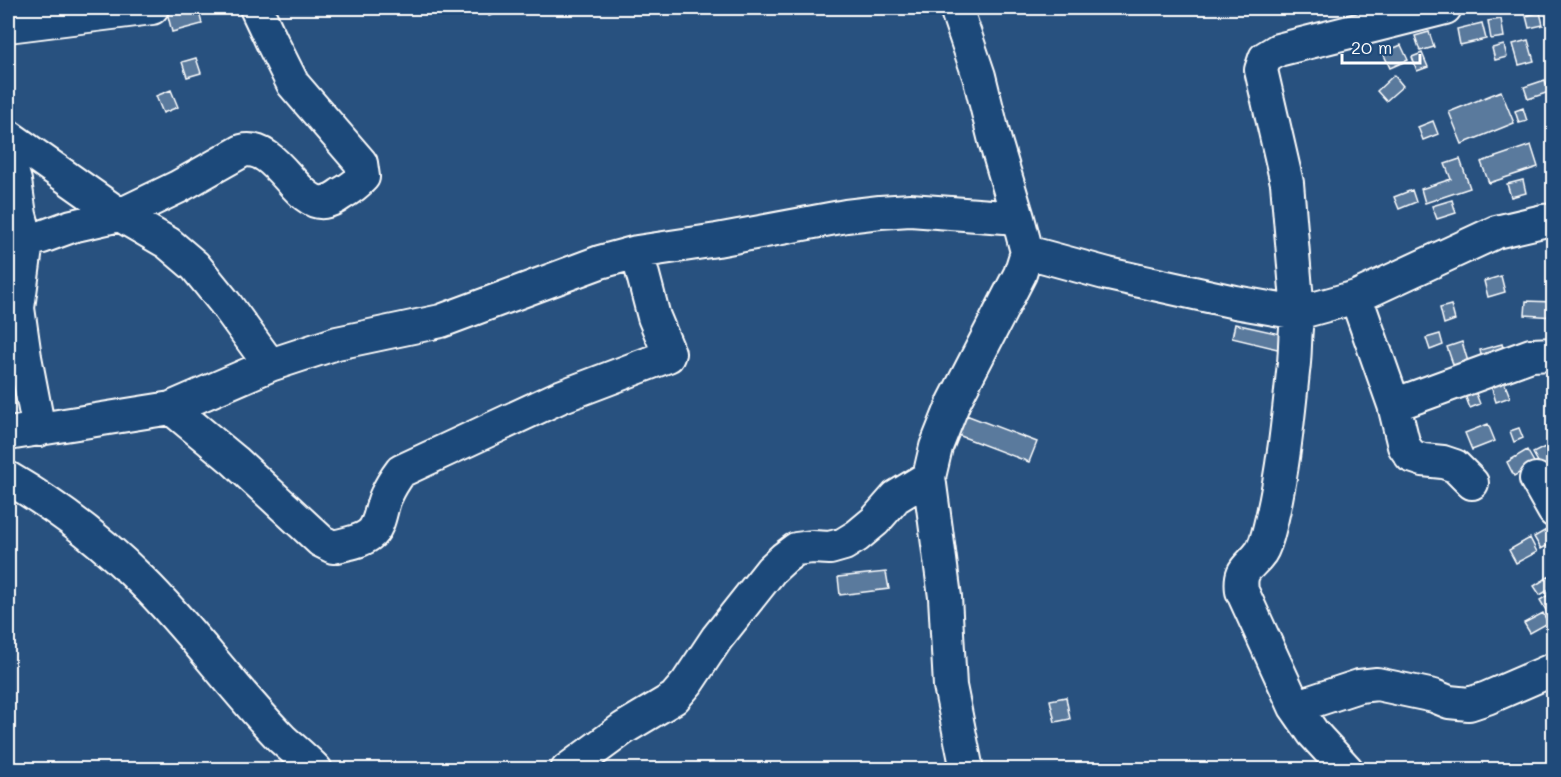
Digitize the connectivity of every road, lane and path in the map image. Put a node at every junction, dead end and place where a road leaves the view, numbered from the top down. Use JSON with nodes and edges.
{"nodes":[{"id":1,"x":152,"y":8,"type":"edge"},
{"id":2,"x":256,"y":8,"type":"edge"},
{"id":3,"x":956,"y":8,"type":"edge"},
{"id":4,"x":1445,"y":8,"type":"edge"},
{"id":5,"x":8,"y":26,"type":"edge"},
{"id":6,"x":8,"y":136,"type":"edge"},
{"id":7,"x":10,"y":175,"type":"edge"},
{"id":8,"x":120,"y":215,"type":"junction"},
{"id":9,"x":1018,"y":218,"type":"junction"},
{"id":10,"x":1554,"y":220,"type":"edge"},
{"id":11,"x":27,"y":241,"type":"junction"},
{"id":12,"x":637,"y":252,"type":"junction"},
{"id":13,"x":1027,"y":252,"type":"junction"},
{"id":14,"x":8,"y":269,"type":"edge"},
{"id":15,"x":1356,"y":297,"type":"junction"},
{"id":16,"x":1298,"y":313,"type":"junction"},
{"id":17,"x":1554,"y":354,"type":"edge"},
{"id":18,"x":270,"y":365,"type":"junction"},
{"id":19,"x":1394,"y":405,"type":"junction"},
{"id":20,"x":171,"y":408,"type":"junction"},
{"id":21,"x":39,"y":430,"type":"junction"},
{"id":22,"x":8,"y":434,"type":"edge"},
{"id":23,"x":929,"y":477,"type":"junction"},
{"id":24,"x":8,"y":478,"type":"edge"},
{"id":25,"x":1536,"y":479,"type":"dead end"},
{"id":26,"x":1472,"y":483,"type":"dead end"},
{"id":27,"x":1554,"y":511,"type":"edge"},
{"id":28,"x":1554,"y":669,"type":"edge"},
{"id":29,"x":1295,"y":707,"type":"junction"},
{"id":30,"x":316,"y":770,"type":"edge"},
{"id":31,"x":567,"y":770,"type":"edge"},
{"id":32,"x":967,"y":770,"type":"edge"},
{"id":33,"x":1347,"y":770,"type":"edge"}],
"edges":[{"from":1,"to":5,"type":"street"},
{"from":2,"to":8,"type":"street"},
{"from":3,"to":9,"type":"street"},
{"from":4,"to":16,"type":"street"},
{"from":6,"to":8,"type":"street"},
{"from":7,"to":11,"type":"street"},
{"from":8,"to":11,"type":"street"},
{"from":8,"to":18,"type":"street"},
{"from":9,"to":12,"type":"street"},
{"from":9,"to":13,"type":"street"},
{"from":10,"to":15,"type":"street"},
{"from":11,"to":14,"type":"street"},
{"from":11,"to":21,"type":"street"},
{"from":12,"to":18,"type":"street"},
{"from":12,"to":20,"type":"street"},
{"from":13,"to":16,"type":"street"},
{"from":13,"to":23,"type":"street"},
{"from":15,"to":16,"type":"street"},
{"from":15,"to":19,"type":"street"},
{"from":16,"to":29,"type":"street"},
{"from":17,"to":19,"type":"street"},
{"from":18,"to":20,"type":"street"},
{"from":19,"to":26,"type":"street"},
{"from":20,"to":21,"type":"street"},
{"from":21,"to":22,"type":"street"},
{"from":23,"to":31,"type":"street"},
{"from":23,"to":32,"type":"street"},
{"from":24,"to":30,"type":"street"},
{"from":25,"to":27,"type":"street"},
{"from":28,"to":29,"type":"street"},
{"from":29,"to":33,"type":"street"}]}
